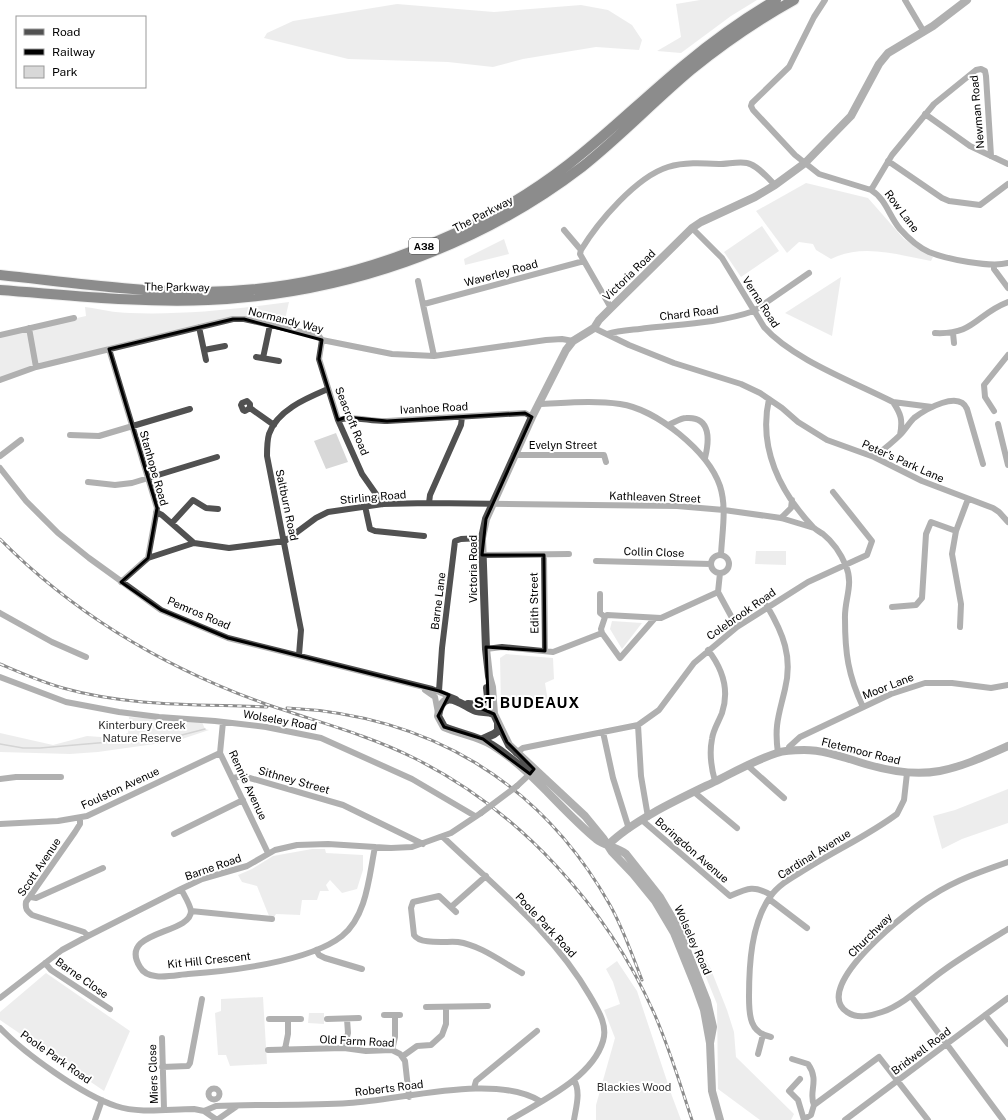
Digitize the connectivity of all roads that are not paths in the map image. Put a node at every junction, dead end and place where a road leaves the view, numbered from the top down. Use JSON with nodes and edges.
{"nodes":[{"id":1,"x":776,"y":0,"type":"edge"},
{"id":2,"x":794,"y":0,"type":"edge"},
{"id":3,"x":825,"y":0,"type":"edge"},
{"id":4,"x":904,"y":0,"type":"edge"},
{"id":5,"x":966,"y":0,"type":"edge"},
{"id":6,"x":924,"y":32,"type":"junction"},
{"id":7,"x":925,"y":114,"type":"junction"},
{"id":8,"x":990,"y":156,"type":"junction"},
{"id":9,"x":888,"y":161,"type":"junction"},
{"id":10,"x":805,"y":163,"type":"junction"},
{"id":11,"x":1008,"y":164,"type":"edge"},
{"id":12,"x":1008,"y":184,"type":"edge"},
{"id":13,"x":775,"y":185,"type":"junction"},
{"id":14,"x":871,"y":190,"type":"junction"},
{"id":15,"x":692,"y":228,"type":"junction"},
{"id":16,"x":564,"y":230,"type":"dead end"},
{"id":17,"x":581,"y":250,"type":"junction"},
{"id":18,"x":584,"y":261,"type":"junction"},
{"id":19,"x":1008,"y":263,"type":"edge"},
{"id":20,"x":994,"y":265,"type":"junction"},
{"id":21,"x":809,"y":273,"type":"dead end"},
{"id":22,"x":0,"y":275,"type":"edge"},
{"id":23,"x":418,"y":281,"type":"dead end"},
{"id":24,"x":1007,"y":284,"type":"edge"},
{"id":25,"x":0,"y":290,"type":"edge"},
{"id":26,"x":1008,"y":302,"type":"edge"},
{"id":27,"x":424,"y":304,"type":"junction"},
{"id":28,"x":611,"y":308,"type":"junction"},
{"id":29,"x":754,"y":311,"type":"junction"},
{"id":30,"x":74,"y":318,"type":"dead end"},
{"id":31,"x":270,"y":325,"type":"junction"},
{"id":32,"x":199,"y":327,"type":"junction"},
{"id":33,"x":29,"y":328,"type":"junction"},
{"id":34,"x":594,"y":328,"type":"junction"},
{"id":35,"x":936,"y":333,"type":"dead end"},
{"id":36,"x":953,"y":333,"type":"junction"},
{"id":37,"x":0,"y":334,"type":"edge"},
{"id":38,"x":607,"y":334,"type":"junction"},
{"id":39,"x":322,"y":340,"type":"junction"},
{"id":40,"x":573,"y":342,"type":"junction"},
{"id":41,"x":954,"y":343,"type":"dead end"},
{"id":42,"x":224,"y":346,"type":"dead end"},
{"id":43,"x":109,"y":350,"type":"junction"},
{"id":44,"x":204,"y":350,"type":"junction"},
{"id":45,"x":1008,"y":355,"type":"edge"},
{"id":46,"x":434,"y":356,"type":"junction"},
{"id":47,"x":206,"y":360,"type":"dead end"},
{"id":48,"x":279,"y":361,"type":"dead end"},
{"id":49,"x":36,"y":368,"type":"junction"},
{"id":50,"x":0,"y":380,"type":"edge"},
{"id":51,"x":328,"y":389,"type":"junction"},
{"id":52,"x":769,"y":399,"type":"junction"},
{"id":53,"x":893,"y":402,"type":"junction"},
{"id":54,"x":538,"y":404,"type":"junction"},
{"id":55,"x":932,"y":407,"type":"junction"},
{"id":56,"x":250,"y":408,"type":"dead end"},
{"id":57,"x":190,"y":409,"type":"dead end"},
{"id":58,"x":994,"y":411,"type":"dead end"},
{"id":59,"x":462,"y":417,"type":"junction"},
{"id":60,"x":532,"y":417,"type":"junction"},
{"id":61,"x":338,"y":420,"type":"junction"},
{"id":62,"x":998,"y":424,"type":"dead end"},
{"id":63,"x":274,"y":425,"type":"junction"},
{"id":64,"x":668,"y":425,"type":"junction"},
{"id":65,"x":131,"y":427,"type":"junction"},
{"id":66,"x":70,"y":435,"type":"dead end"},
{"id":67,"x":900,"y":435,"type":"junction"},
{"id":68,"x":21,"y":440,"type":"dead end"},
{"id":69,"x":514,"y":455,"type":"junction"},
{"id":70,"x":0,"y":456,"type":"edge"},
{"id":71,"x":217,"y":457,"type":"dead end"},
{"id":72,"x":874,"y":457,"type":"junction"},
{"id":73,"x":705,"y":458,"type":"junction"},
{"id":74,"x":606,"y":462,"type":"dead end"},
{"id":75,"x":983,"y":464,"type":"dead end"},
{"id":76,"x":1008,"y":465,"type":"edge"},
{"id":77,"x":0,"y":468,"type":"edge"},
{"id":78,"x":147,"y":478,"type":"junction"},
{"id":79,"x":88,"y":482,"type":"dead end"},
{"id":80,"x":833,"y":492,"type":"dead end"},
{"id":81,"x":968,"y":499,"type":"junction"},
{"id":82,"x":792,"y":500,"type":"junction"},
{"id":83,"x":429,"y":503,"type":"junction"},
{"id":84,"x":383,"y":504,"type":"junction"},
{"id":85,"x":492,"y":504,"type":"junction"},
{"id":86,"x":365,"y":506,"type":"junction"},
{"id":87,"x":218,"y":510,"type":"dead end"},
{"id":88,"x":724,"y":510,"type":"junction"},
{"id":89,"x":156,"y":512,"type":"junction"},
{"id":90,"x":781,"y":518,"type":"junction"},
{"id":91,"x":1008,"y":522,"type":"edge"},
{"id":92,"x":172,"y":523,"type":"junction"},
{"id":93,"x":814,"y":528,"type":"junction"},
{"id":94,"x":956,"y":531,"type":"junction"},
{"id":95,"x":422,"y":534,"type":"dead end"},
{"id":96,"x":482,"y":538,"type":"junction"},
{"id":97,"x":285,"y":541,"type":"junction"},
{"id":98,"x":194,"y":543,"type":"junction"},
{"id":99,"x":569,"y":554,"type":"dead end"},
{"id":100,"x":482,"y":555,"type":"junction"},
{"id":101,"x":544,"y":555,"type":"junction"},
{"id":102,"x":721,"y":555,"type":"junction"},
{"id":103,"x":148,"y":558,"type":"junction"},
{"id":104,"x":596,"y":561,"type":"dead end"},
{"id":105,"x":711,"y":564,"type":"junction"},
{"id":106,"x":846,"y":565,"type":"junction"},
{"id":107,"x":720,"y":574,"type":"junction"},
{"id":108,"x":121,"y":582,"type":"junction"},
{"id":109,"x":718,"y":592,"type":"junction"},
{"id":110,"x":600,"y":594,"type":"dead end"},
{"id":111,"x":919,"y":602,"type":"junction"},
{"id":112,"x":767,"y":606,"type":"junction"},
{"id":113,"x":926,"y":606,"type":"dead end"},
{"id":114,"x":892,"y":607,"type":"dead end"},
{"id":115,"x":0,"y":613,"type":"edge"},
{"id":116,"x":605,"y":617,"type":"junction"},
{"id":117,"x":655,"y":618,"type":"junction"},
{"id":118,"x":737,"y":627,"type":"junction"},
{"id":119,"x":960,"y":627,"type":"dead end"},
{"id":120,"x":602,"y":633,"type":"junction"},
{"id":121,"x":486,"y":649,"type":"junction"},
{"id":122,"x":708,"y":650,"type":"junction"},
{"id":123,"x":545,"y":651,"type":"junction"},
{"id":124,"x":299,"y":655,"type":"junction"},
{"id":125,"x":86,"y":657,"type":"dead end"},
{"id":126,"x":489,"y":676,"type":"junction"},
{"id":127,"x":0,"y":677,"type":"edge"},
{"id":128,"x":415,"y":685,"type":"junction"},
{"id":129,"x":1008,"y":685,"type":"edge"},
{"id":130,"x":439,"y":691,"type":"junction"},
{"id":131,"x":456,"y":699,"type":"junction"},
{"id":132,"x":464,"y":704,"type":"junction"},
{"id":133,"x":863,"y":707,"type":"junction"},
{"id":134,"x":494,"y":714,"type":"junction"},
{"id":135,"x":438,"y":716,"type":"junction"},
{"id":136,"x":223,"y":722,"type":"junction"},
{"id":137,"x":498,"y":723,"type":"junction"},
{"id":138,"x":638,"y":725,"type":"junction"},
{"id":139,"x":444,"y":727,"type":"joint"},
{"id":140,"x":603,"y":732,"type":"junction"},
{"id":141,"x":482,"y":739,"type":"junction"},
{"id":142,"x":1008,"y":746,"type":"edge"},
{"id":143,"x":789,"y":751,"type":"junction"},
{"id":144,"x":220,"y":753,"type":"junction"},
{"id":145,"x":516,"y":753,"type":"junction"},
{"id":146,"x":778,"y":753,"type":"junction"},
{"id":147,"x":747,"y":765,"type":"junction"},
{"id":148,"x":532,"y":772,"type":"junction"},
{"id":149,"x":907,"y":773,"type":"junction"},
{"id":150,"x":61,"y":777,"type":"dead end"},
{"id":151,"x":233,"y":778,"type":"junction"},
{"id":152,"x":0,"y":779,"type":"edge"},
{"id":153,"x":715,"y":781,"type":"junction"},
{"id":154,"x":694,"y":792,"type":"junction"},
{"id":155,"x":784,"y":798,"type":"dead end"},
{"id":156,"x":243,"y":800,"type":"junction"},
{"id":157,"x":478,"y":815,"type":"junction"},
{"id":158,"x":80,"y":818,"type":"junction"},
{"id":159,"x":645,"y":819,"type":"junction"},
{"id":160,"x":0,"y":824,"type":"edge"},
{"id":161,"x":737,"y":828,"type":"dead end"},
{"id":162,"x":629,"y":829,"type":"junction"},
{"id":163,"x":174,"y":834,"type":"dead end"},
{"id":164,"x":443,"y":837,"type":"junction"},
{"id":165,"x":423,"y":844,"type":"junction"},
{"id":166,"x":608,"y":846,"type":"junction"},
{"id":167,"x":376,"y":847,"type":"junction"},
{"id":168,"x":268,"y":852,"type":"junction"},
{"id":169,"x":1008,"y":862,"type":"edge"},
{"id":170,"x":103,"y":868,"type":"dead end"},
{"id":171,"x":486,"y":876,"type":"junction"},
{"id":172,"x":181,"y":889,"type":"junction"},
{"id":173,"x":31,"y":897,"type":"junction"},
{"id":174,"x":770,"y":897,"type":"junction"},
{"id":175,"x":451,"y":907,"type":"junction"},
{"id":176,"x":191,"y":911,"type":"junction"},
{"id":177,"x":456,"y":912,"type":"dead end"},
{"id":178,"x":272,"y":920,"type":"dead end"},
{"id":179,"x":807,"y":928,"type":"dead end"},
{"id":180,"x":1008,"y":929,"type":"edge"},
{"id":181,"x":88,"y":936,"type":"junction"},
{"id":182,"x":316,"y":950,"type":"junction"},
{"id":183,"x":45,"y":963,"type":"junction"},
{"id":184,"x":362,"y":969,"type":"dead end"},
{"id":185,"x":522,"y":973,"type":"dead end"},
{"id":186,"x":911,"y":996,"type":"junction"},
{"id":187,"x":0,"y":998,"type":"edge"},
{"id":188,"x":1008,"y":998,"type":"edge"},
{"id":189,"x":202,"y":999,"type":"dead end"},
{"id":190,"x":488,"y":1006,"type":"dead end"},
{"id":191,"x":426,"y":1007,"type":"dead end"},
{"id":192,"x":446,"y":1007,"type":"junction"},
{"id":193,"x":110,"y":1009,"type":"dead end"},
{"id":194,"x":384,"y":1015,"type":"dead end"},
{"id":195,"x":985,"y":1015,"type":"junction"},
{"id":196,"x":359,"y":1018,"type":"dead end"},
{"id":197,"x":269,"y":1019,"type":"dead end"},
{"id":198,"x":288,"y":1019,"type":"junction"},
{"id":199,"x":301,"y":1019,"type":"dead end"},
{"id":200,"x":327,"y":1019,"type":"dead end"},
{"id":201,"x":347,"y":1019,"type":"junction"},
{"id":202,"x":0,"y":1028,"type":"edge"},
{"id":203,"x":537,"y":1031,"type":"dead end"},
{"id":204,"x":763,"y":1035,"type":"junction"},
{"id":205,"x":771,"y":1037,"type":"dead end"},
{"id":206,"x":162,"y":1038,"type":"dead end"},
{"id":207,"x":946,"y":1044,"type":"junction"},
{"id":208,"x":1008,"y":1044,"type":"edge"},
{"id":209,"x":344,"y":1048,"type":"junction"},
{"id":210,"x":285,"y":1049,"type":"junction"},
{"id":211,"x":268,"y":1050,"type":"dead end"},
{"id":212,"x":392,"y":1050,"type":"junction"},
{"id":213,"x":758,"y":1054,"type":"dead end"},
{"id":214,"x":403,"y":1056,"type":"junction"},
{"id":215,"x":792,"y":1060,"type":"dead end"},
{"id":216,"x":162,"y":1067,"type":"junction"},
{"id":217,"x":574,"y":1080,"type":"junction"},
{"id":218,"x":800,"y":1080,"type":"dead end"},
{"id":219,"x":897,"y":1082,"type":"junction"},
{"id":220,"x":474,"y":1088,"type":"junction"},
{"id":221,"x":409,"y":1097,"type":"junction"},
{"id":222,"x":218,"y":1098,"type":"dead end"},
{"id":223,"x":102,"y":1100,"type":"junction"},
{"id":224,"x":540,"y":1102,"type":"junction"},
{"id":225,"x":814,"y":1105,"type":"junction"},
{"id":226,"x":229,"y":1106,"type":"junction"},
{"id":227,"x":237,"y":1106,"type":"junction"},
{"id":228,"x":164,"y":1109,"type":"junction"},
{"id":229,"x":204,"y":1111,"type":"junction"},
{"id":230,"x":95,"y":1120,"type":"edge"},
{"id":231,"x":217,"y":1120,"type":"edge"},
{"id":232,"x":510,"y":1120,"type":"edge"},
{"id":233,"x":574,"y":1120,"type":"edge"},
{"id":234,"x":720,"y":1120,"type":"edge"},
{"id":235,"x":804,"y":1120,"type":"edge"},
{"id":236,"x":845,"y":1120,"type":"edge"},
{"id":237,"x":928,"y":1120,"type":"edge"},
{"id":238,"x":1003,"y":1120,"type":"edge"}],
"edges":[{"from":1,"to":22,"type":"highway","name":"The Parkway","number":"A38"},
{"from":2,"to":25,"type":"highway","name":"The Parkway","number":"A38"},
{"from":3,"to":10,"type":"street","name":"Row Lane"},
{"from":4,"to":6,"type":"street"},
{"from":5,"to":6,"type":"street","name":"Victoria Road"},
{"from":6,"to":10,"type":"street","name":"Victoria Road"},
{"from":7,"to":8,"type":"street"},
{"from":7,"to":8,"type":"street","name":"Newman Road"},
{"from":7,"to":9,"type":"street"},
{"from":8,"to":11,"type":"street"},
{"from":9,"to":12,"type":"street"},
{"from":9,"to":14,"type":"street"},
{"from":10,"to":13,"type":"street","name":"Victoria Road"},
{"from":10,"to":14,"type":"street","name":"Row Lane"},
{"from":13,"to":15,"type":"street","name":"Victoria Road"},
{"from":13,"to":17,"type":"street"},
{"from":14,"to":20,"type":"street","name":"Row Lane"},
{"from":15,"to":28,"type":"street","name":"Victoria Road"},
{"from":15,"to":29,"type":"street","name":"Verna Road"},
{"from":16,"to":17,"type":"street"},
{"from":17,"to":18,"type":"street"},
{"from":18,"to":27,"type":"street","name":"Waverley Road"},
{"from":18,"to":28,"type":"street"},
{"from":19,"to":20,"type":"street","name":"Row Lane"},
{"from":20,"to":24,"type":"street"},
{"from":21,"to":29,"type":"street","name":"Chard Road"},
{"from":23,"to":27,"type":"street"},
{"from":26,"to":36,"type":"street"},
{"from":27,"to":46,"type":"street"},
{"from":28,"to":34,"type":"street","name":"Victoria Road"},
{"from":29,"to":38,"type":"street","name":"Chard Road"},
{"from":29,"to":53,"type":"street","name":"Verna Road"},
{"from":30,"to":33,"type":"street"},
{"from":31,"to":32,"type":"street","name":"Normandy Way"},
{"from":31,"to":39,"type":"street","name":"Normandy Way"},
{"from":31,"to":48,"type":"street"},
{"from":32,"to":43,"type":"street","name":"Normandy Way"},
{"from":32,"to":44,"type":"street"},
{"from":33,"to":37,"type":"street"},
{"from":33,"to":49,"type":"street"},
{"from":34,"to":38,"type":"street","name":"Peter's Park Lane"},
{"from":34,"to":40,"type":"street","name":"Victoria Road"},
{"from":35,"to":36,"type":"street"},
{"from":36,"to":41,"type":"street"},
{"from":38,"to":52,"type":"street","name":"Peter's Park Lane"},
{"from":39,"to":46,"type":"street","name":"Normandy Way"},
{"from":39,"to":51,"type":"street","name":"Seacroft Road"},
{"from":40,"to":46,"type":"street","name":"Normandy Way"},
{"from":40,"to":54,"type":"street","name":"Victoria Road"},
{"from":42,"to":44,"type":"street"},
{"from":43,"to":49,"type":"street","name":"Normandy Way"},
{"from":43,"to":65,"type":"street","name":"Stanhope Road"},
{"from":44,"to":47,"type":"street"},
{"from":45,"to":58,"type":"street"},
{"from":49,"to":50,"type":"street","name":"Normandy Way"},
{"from":51,"to":61,"type":"street","name":"Seacroft Road"},
{"from":51,"to":63,"type":"street","name":"Saltburn Road"},
{"from":52,"to":72,"type":"street","name":"Peter's Park Lane"},
{"from":52,"to":82,"type":"street"},
{"from":53,"to":55,"type":"street","name":"Verna Road"},
{"from":53,"to":67,"type":"street"},
{"from":54,"to":60,"type":"street","name":"Victoria Road"},
{"from":54,"to":64,"type":"street"},
{"from":55,"to":67,"type":"street"},
{"from":55,"to":75,"type":"street"},
{"from":56,"to":63,"type":"street"},
{"from":57,"to":65,"type":"street"},
{"from":59,"to":60,"type":"street","name":"Ivanhoe Road"},
{"from":59,"to":61,"type":"street","name":"Ivanhoe Road"},
{"from":59,"to":83,"type":"street"},
{"from":60,"to":69,"type":"street","name":"Victoria Road"},
{"from":61,"to":84,"type":"street","name":"Seacroft Road"},
{"from":62,"to":76,"type":"street"},
{"from":63,"to":97,"type":"street","name":"Saltburn Road"},
{"from":64,"to":73,"type":"street"},
{"from":64,"to":73,"type":"street"},
{"from":65,"to":66,"type":"street"},
{"from":65,"to":78,"type":"street","name":"Stanhope Road"},
{"from":67,"to":72,"type":"street"},
{"from":68,"to":70,"type":"street"},
{"from":69,"to":74,"type":"street","name":"Evelyn Street"},
{"from":69,"to":85,"type":"street","name":"Victoria Road"},
{"from":71,"to":78,"type":"street"},
{"from":72,"to":81,"type":"street","name":"Peter's Park Lane"},
{"from":73,"to":88,"type":"street"},
{"from":77,"to":108,"type":"street","name":"Pemros Road"},
{"from":78,"to":79,"type":"street"},
{"from":78,"to":89,"type":"street","name":"Stanhope Road"},
{"from":80,"to":106,"type":"street","name":"Colebrook Road"},
{"from":81,"to":91,"type":"street","name":"Peter's Park Lane"},
{"from":81,"to":94,"type":"street"},
{"from":82,"to":90,"type":"street"},
{"from":82,"to":93,"type":"street"},
{"from":83,"to":84,"type":"street","name":"Stirling Road"},
{"from":83,"to":85,"type":"street","name":"Stirling Road"},
{"from":84,"to":86,"type":"street","name":"Stirling Road"},
{"from":85,"to":88,"type":"street","name":"Kathleaven Street"},
{"from":85,"to":96,"type":"street","name":"Victoria Road"},
{"from":86,"to":95,"type":"street"},
{"from":86,"to":97,"type":"street","name":"Stirling Road"},
{"from":87,"to":92,"type":"street"},
{"from":88,"to":90,"type":"street","name":"Kathleaven Street"},
{"from":88,"to":102,"type":"street"},
{"from":89,"to":92,"type":"street"},
{"from":89,"to":103,"type":"street","name":"Stanhope Road"},
{"from":90,"to":93,"type":"street","name":"Kathleaven Street"},
{"from":92,"to":98,"type":"street"},
{"from":93,"to":106,"type":"street"},
{"from":94,"to":111,"type":"street"},
{"from":94,"to":119,"type":"street"},
{"from":96,"to":100,"type":"street","name":"Victoria Road"},
{"from":96,"to":130,"type":"street","name":"Barne Lane"},
{"from":97,"to":98,"type":"street","name":"Stirling Road"},
{"from":97,"to":124,"type":"street","name":"Saltburn Road"},
{"from":98,"to":103,"type":"street","name":"Stirling Road"},
{"from":99,"to":101,"type":"street"},
{"from":100,"to":101,"type":"street"},
{"from":100,"to":121,"type":"street","name":"Victoria Road"},
{"from":101,"to":123,"type":"street","name":"Edith Street"},
{"from":102,"to":105,"type":"street"},
{"from":102,"to":107,"type":"street"},
{"from":103,"to":108,"type":"street"},
{"from":104,"to":105,"type":"street","name":"Collin Close"},
{"from":105,"to":107,"type":"street"},
{"from":106,"to":112,"type":"street","name":"Colebrook Road"},
{"from":106,"to":133,"type":"street"},
{"from":107,"to":109,"type":"street"},
{"from":108,"to":124,"type":"street","name":"Pemros Road"},
{"from":109,"to":117,"type":"street"},
{"from":109,"to":118,"type":"street"},
{"from":110,"to":116,"type":"street"},
{"from":111,"to":113,"type":"street"},
{"from":111,"to":114,"type":"street"},
{"from":112,"to":118,"type":"street","name":"Colebrook Road"},
{"from":112,"to":146,"type":"street"},
{"from":115,"to":125,"type":"street"},
{"from":116,"to":117,"type":"street"},
{"from":116,"to":120,"type":"street"},
{"from":117,"to":120,"type":"street"},
{"from":118,"to":122,"type":"street","name":"Colebrook Road"},
{"from":120,"to":123,"type":"street"},
{"from":121,"to":123,"type":"street"},
{"from":121,"to":126,"type":"street","name":"Victoria Road"},
{"from":122,"to":138,"type":"street","name":"Colebrook Road"},
{"from":122,"to":153,"type":"street"},
{"from":124,"to":128,"type":"street","name":"Pemros Road"},
{"from":126,"to":132,"type":"street","name":"Victoria Road"},
{"from":126,"to":134,"type":"street","name":"Victoria Road"},
{"from":127,"to":136,"type":"street","name":"Wolseley Road"},
{"from":128,"to":130,"type":"street","name":"Pemros Road"},
{"from":128,"to":135,"type":"street","name":"Pemros Road"},
{"from":129,"to":133,"type":"street","name":"Moor Lane"},
{"from":130,"to":131,"type":"street","name":"Pemros Road"},
{"from":131,"to":132,"type":"street","name":"Pemros Road"},
{"from":131,"to":135,"type":"street"},
{"from":132,"to":134,"type":"street","name":"Pemros Road"},
{"from":133,"to":143,"type":"street","name":"Moor Lane"},
{"from":134,"to":137,"type":"street","name":"Victoria Road"},
{"from":135,"to":139,"type":"street","name":"Pemros Road"},
{"from":136,"to":144,"type":"street","name":"Rennie Avenue"},
{"from":136,"to":157,"type":"street","name":"Wolseley Road"},
{"from":137,"to":141,"type":"street"},
{"from":137,"to":145,"type":"street","name":"Wolseley Road"},
{"from":138,"to":140,"type":"street","name":"Colebrook Road"},
{"from":138,"to":159,"type":"street"},
{"from":139,"to":141,"type":"street","name":"Wolseley Road"},
{"from":140,"to":145,"type":"street","name":"Colebrook Road"},
{"from":140,"to":162,"type":"street"},
{"from":141,"to":148,"type":"street","name":"Wolseley Road"},
{"from":142,"to":149,"type":"street","name":"Fletemoor Road"},
{"from":143,"to":146,"type":"street","name":"Fletemoor Road"},
{"from":143,"to":149,"type":"street","name":"Fletemoor Road"},
{"from":144,"to":151,"type":"street","name":"Rennie Avenue"},
{"from":144,"to":158,"type":"street","name":"Foulston Avenue"},
{"from":145,"to":148,"type":"street","name":"Wolseley Road"},
{"from":146,"to":147,"type":"street","name":"Fletemoor Road"},
{"from":147,"to":153,"type":"street","name":"Fletemoor Road"},
{"from":147,"to":155,"type":"street"},
{"from":148,"to":157,"type":"street","bridge":true},
{"from":148,"to":166,"type":"street","name":"Wolseley Road"},
{"from":149,"to":174,"type":"street","name":"Cardinal Avenue"},
{"from":150,"to":152,"type":"street"},
{"from":151,"to":156,"type":"street","name":"Rennie Avenue"},
{"from":151,"to":165,"type":"street","name":"Sithney Street"},
{"from":153,"to":154,"type":"street","name":"Fletemoor Road"},
{"from":154,"to":159,"type":"street","name":"Fletemoor Road"},
{"from":154,"to":161,"type":"street"},
{"from":156,"to":163,"type":"street"},
{"from":156,"to":168,"type":"street","name":"Rennie Avenue"},
{"from":157,"to":164,"type":"street","name":"Barne Road"},
{"from":158,"to":160,"type":"street","name":"Foulston Avenue"},
{"from":158,"to":173,"type":"street","name":"Scott Avenue"},
{"from":159,"to":162,"type":"street","name":"Fletemoor Road"},
{"from":159,"to":174,"type":"street","name":"Boringdon Avenue"},
{"from":162,"to":166,"type":"street","name":"Fletemoor Road"},
{"from":164,"to":165,"type":"street","name":"Barne Road"},
{"from":164,"to":171,"type":"street","name":"Poole Park Road"},
{"from":165,"to":167,"type":"street","name":"Barne Road"},
{"from":166,"to":234,"type":"street","name":"Wolseley Road"},
{"from":167,"to":168,"type":"street","name":"Barne Road"},
{"from":167,"to":182,"type":"street","name":"Kit Hill Crescent"},
{"from":168,"to":172,"type":"street","name":"Barne Road"},
{"from":169,"to":186,"type":"street","name":"Churchway"},
{"from":170,"to":173,"type":"street"},
{"from":171,"to":175,"type":"street"},
{"from":171,"to":217,"type":"street","name":"Poole Park Road"},
{"from":172,"to":176,"type":"street"},
{"from":172,"to":181,"type":"street","name":"Barne Road"},
{"from":173,"to":181,"type":"street","name":"Scott Avenue"},
{"from":174,"to":179,"type":"street"},
{"from":174,"to":204,"type":"street","name":"Cardinal Avenue"},
{"from":175,"to":177,"type":"street"},
{"from":175,"to":185,"type":"street"},
{"from":176,"to":178,"type":"street"},
{"from":176,"to":182,"type":"street","name":"Kit Hill Crescent"},
{"from":180,"to":186,"type":"street","name":"Churchway"},
{"from":181,"to":183,"type":"street","name":"Barne Road"},
{"from":182,"to":184,"type":"street"},
{"from":183,"to":187,"type":"street","name":"Barne Road"},
{"from":183,"to":193,"type":"street","name":"Barne Close"},
{"from":186,"to":207,"type":"street"},
{"from":188,"to":195,"type":"street","name":"Bridwell Road"},
{"from":189,"to":216,"type":"street"},
{"from":190,"to":192,"type":"street"},
{"from":191,"to":192,"type":"street"},
{"from":192,"to":214,"type":"street"},
{"from":194,"to":212,"type":"street"},
{"from":195,"to":207,"type":"street","name":"Bridwell Road"},
{"from":195,"to":208,"type":"street"},
{"from":196,"to":201,"type":"street"},
{"from":197,"to":198,"type":"street"},
{"from":198,"to":199,"type":"street"},
{"from":198,"to":210,"type":"street"},
{"from":200,"to":201,"type":"street"},
{"from":201,"to":209,"type":"street"},
{"from":202,"to":223,"type":"street","name":"Poole Park Road"},
{"from":203,"to":220,"type":"street"},
{"from":204,"to":205,"type":"street"},
{"from":204,"to":213,"type":"street"},
{"from":206,"to":216,"type":"street","name":"Miers Close"},
{"from":207,"to":219,"type":"street","name":"Bridwell Road"},
{"from":207,"to":238,"type":"street"},
{"from":209,"to":210,"type":"street","name":"Old Farm Road"},
{"from":209,"to":212,"type":"street","name":"Old Farm Road"},
{"from":210,"to":211,"type":"street","name":"Old Farm Road"},
{"from":212,"to":214,"type":"street","name":"Old Farm Road"},
{"from":214,"to":221,"type":"street","name":"Old Farm Road"},
{"from":215,"to":225,"type":"street"},
{"from":216,"to":228,"type":"street","name":"Miers Close"},
{"from":217,"to":224,"type":"street","name":"Poole Park Road"},
{"from":217,"to":233,"type":"street"},
{"from":218,"to":235,"type":"street"},
{"from":219,"to":225,"type":"street"},
{"from":219,"to":236,"type":"street","name":"Bridwell Road"},
{"from":219,"to":237,"type":"street"},
{"from":220,"to":221,"type":"street","name":"Roberts Road"},
{"from":220,"to":224,"type":"street","name":"Roberts Road"},
{"from":221,"to":227,"type":"street","name":"Roberts Road"},
{"from":222,"to":226,"type":"street"},
{"from":223,"to":228,"type":"street","name":"Poole Park Road"},
{"from":223,"to":230,"type":"street"},
{"from":224,"to":232,"type":"street","name":"Poole Park Road"},
{"from":225,"to":235,"type":"street"},
{"from":226,"to":227,"type":"street","name":"Roberts Road"},
{"from":226,"to":229,"type":"street","name":"Roberts Road"},
{"from":227,"to":231,"type":"street"},
{"from":228,"to":229,"type":"street","name":"Poole Park Road"},
{"from":229,"to":231,"type":"street","name":"Poole Park Road"}]}
